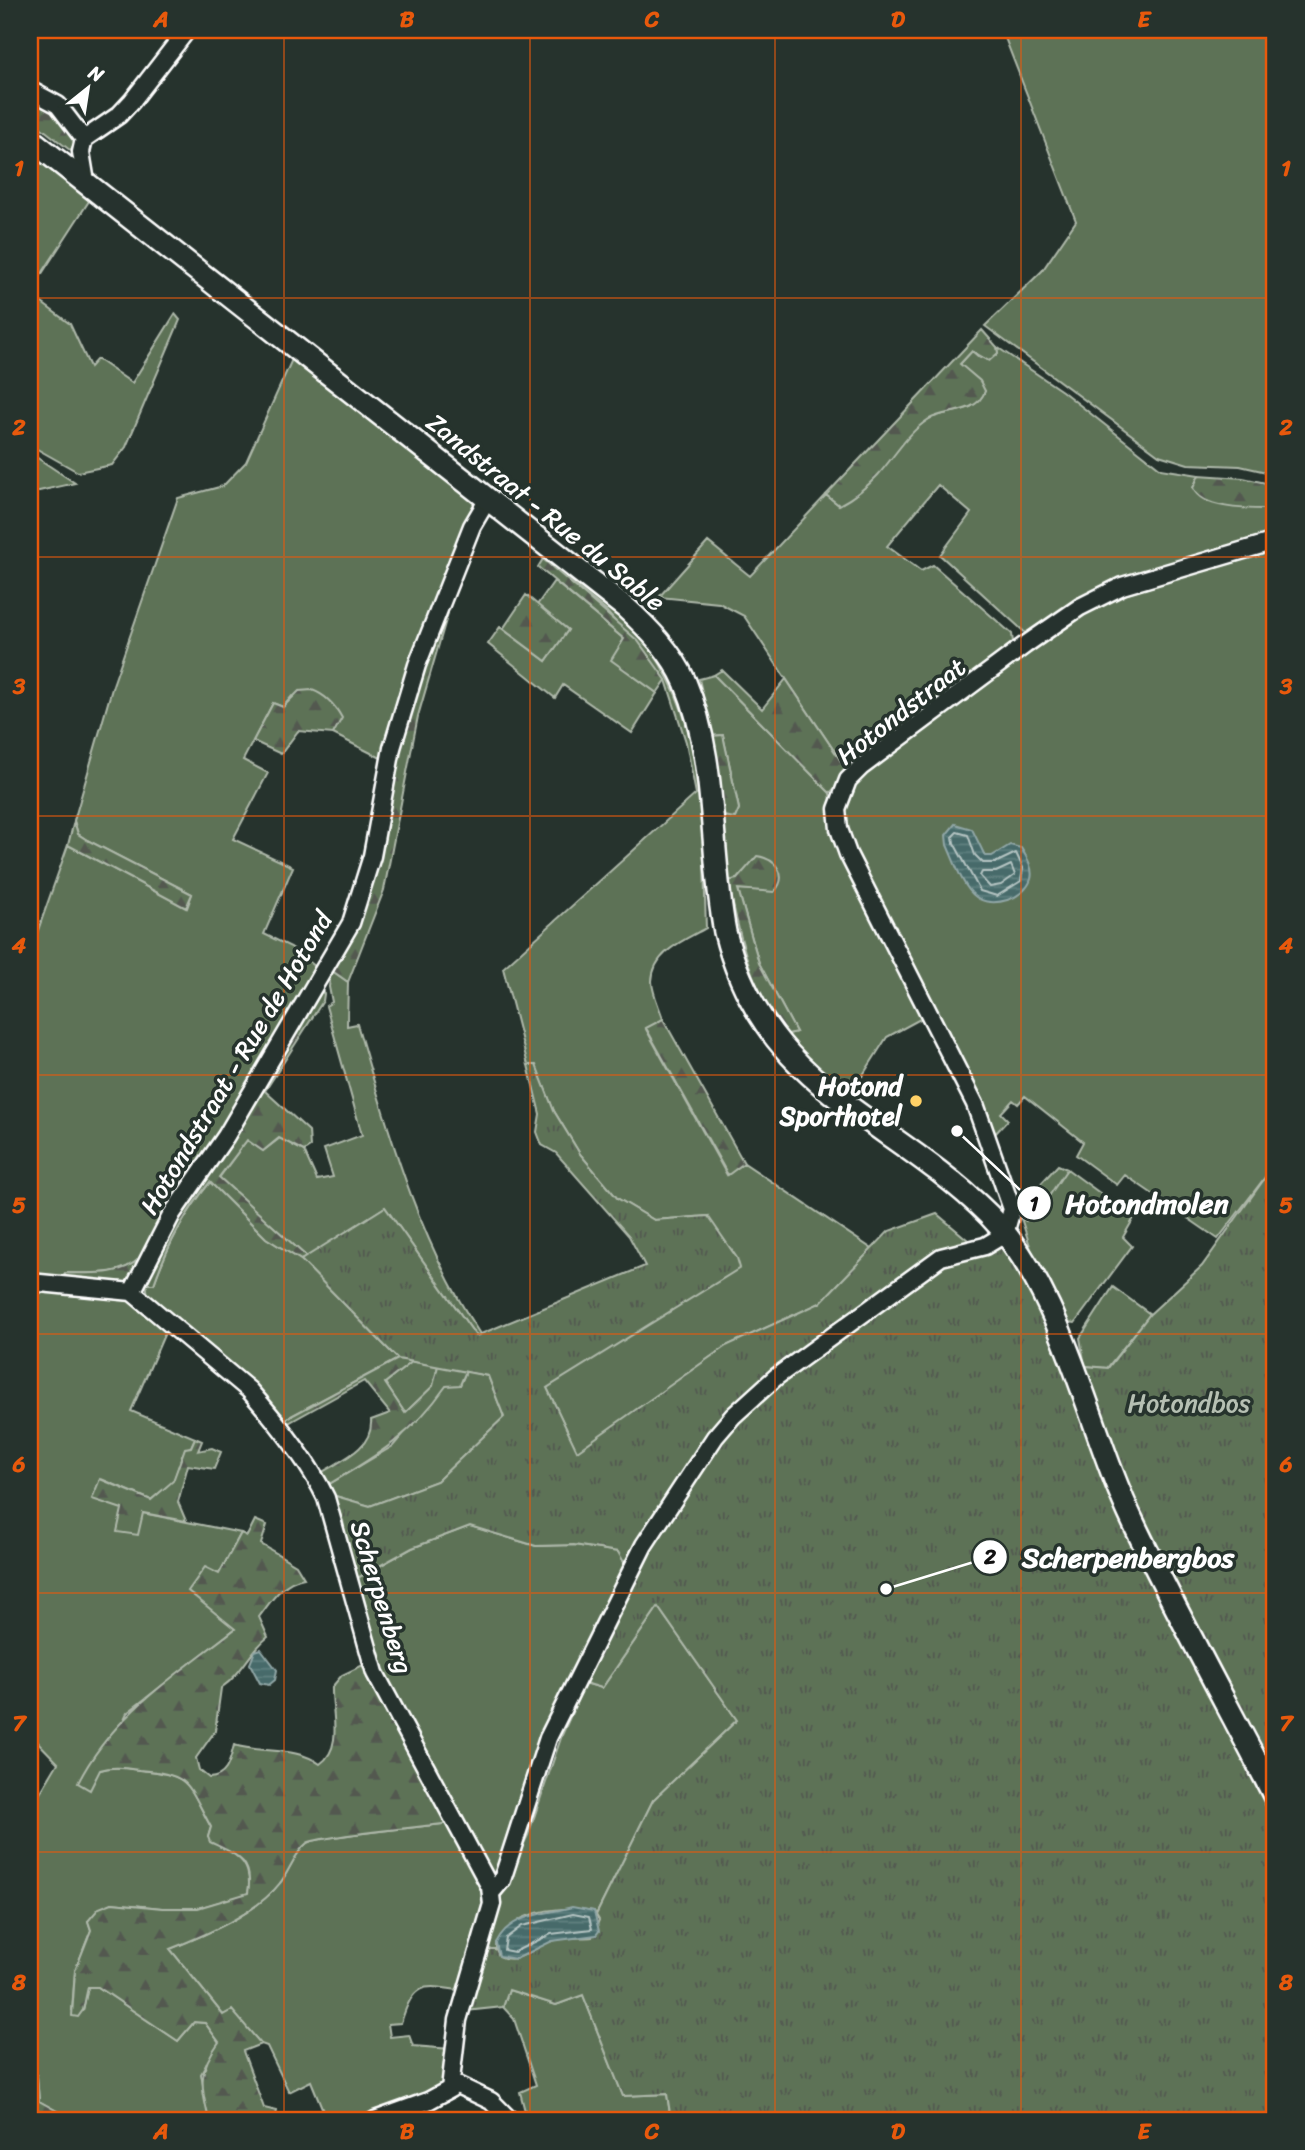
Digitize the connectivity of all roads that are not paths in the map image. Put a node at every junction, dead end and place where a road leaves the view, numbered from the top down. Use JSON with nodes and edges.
{"nodes":[{"id":1,"x":187,"y":30,"type":"edge"},
{"id":2,"x":30,"y":90,"type":"edge"},
{"id":3,"x":30,"y":139,"type":"edge"},
{"id":4,"x":85,"y":139,"type":"junction"},
{"id":5,"x":86,"y":182,"type":"junction"},
{"id":6,"x":488,"y":499,"type":"junction"},
{"id":7,"x":1275,"y":541,"type":"edge"},
{"id":8,"x":999,"y":1238,"type":"junction"},
{"id":9,"x":30,"y":1282,"type":"edge"},
{"id":10,"x":132,"y":1292,"type":"junction"},
{"id":11,"x":1275,"y":1797,"type":"edge"},
{"id":12,"x":492,"y":1892,"type":"junction"},
{"id":13,"x":453,"y":2083,"type":"junction"},
{"id":14,"x":375,"y":2120,"type":"edge"},
{"id":15,"x":510,"y":2120,"type":"edge"}],
"edges":[{"from":1,"to":4,"type":"street"},
{"from":2,"to":4,"type":"street"},
{"from":3,"to":5,"type":"main road","name":"Zandstraat - Rue du Sable"},
{"from":4,"to":5,"type":"street"},
{"from":5,"to":6,"type":"main road","name":"Zandstraat - Rue du Sable"},
{"from":6,"to":8,"type":"main road","name":"Zandstraat - Rue du Sable"},
{"from":6,"to":10,"type":"street","name":"Hotondstraat - Rue de Hotond"},
{"from":7,"to":8,"type":"street","name":"Hotondstraat"},
{"from":8,"to":11,"type":"main road","name":"Zandstraat - Rue du Sable"},
{"from":8,"to":12,"type":"street"},
{"from":9,"to":10,"type":"street"},
{"from":10,"to":12,"type":"street","name":"Scherpenberg"},
{"from":12,"to":13,"type":"street"},
{"from":13,"to":14,"type":"street"},
{"from":13,"to":15,"type":"street"}]}
